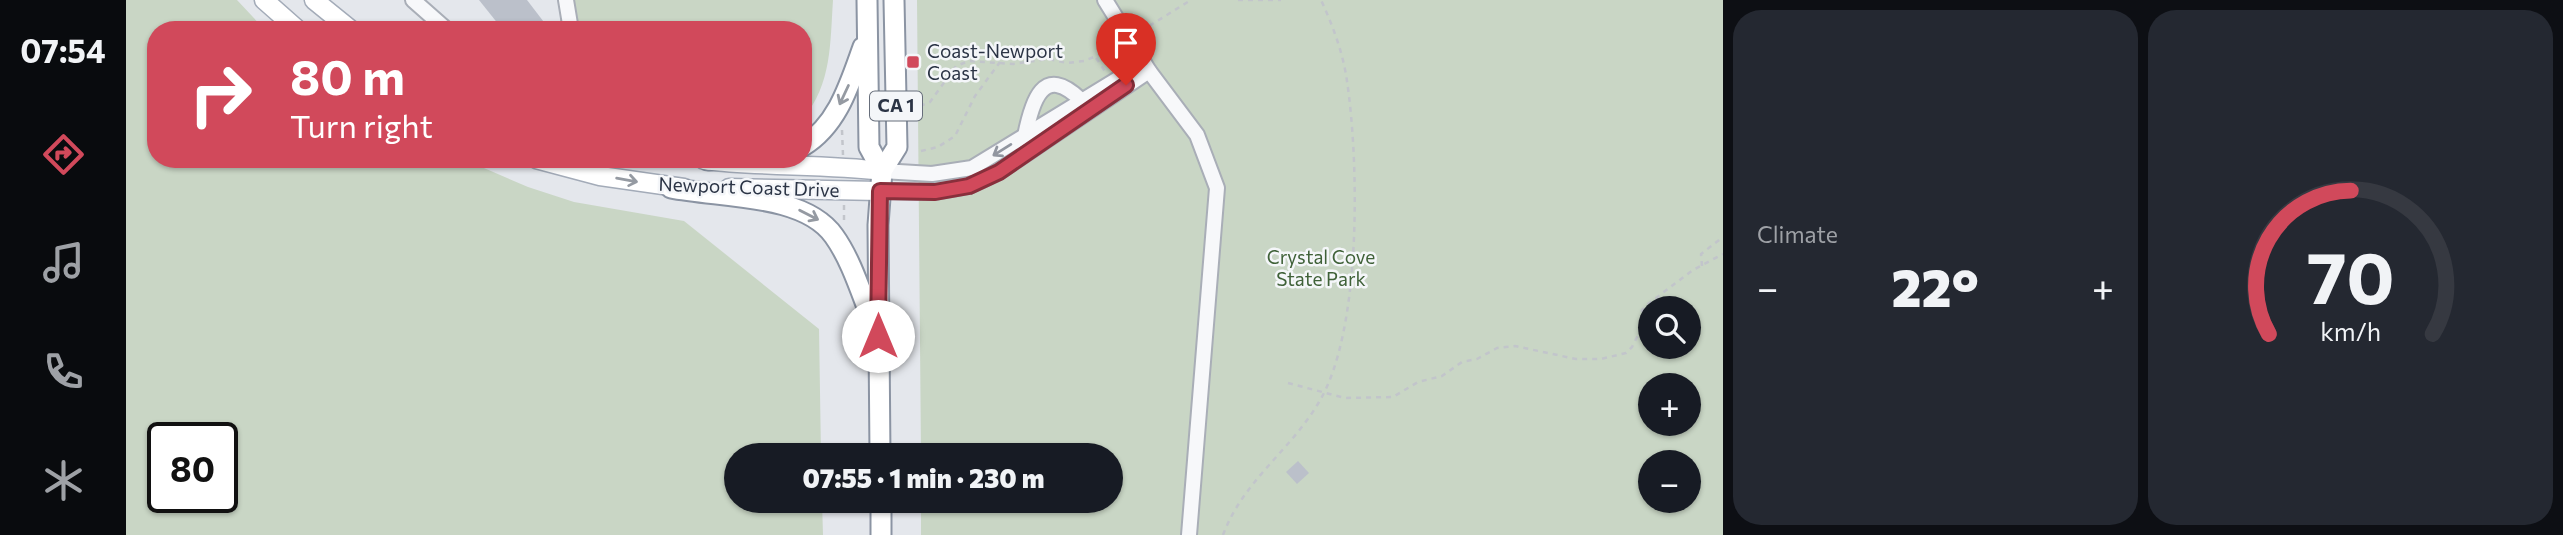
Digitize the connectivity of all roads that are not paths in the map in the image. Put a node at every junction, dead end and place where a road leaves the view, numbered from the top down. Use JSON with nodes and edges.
{"nodes":[{"id":1,"x":264,"y":0,"type":"edge"},
{"id":2,"x":314,"y":0,"type":"edge"},
{"id":3,"x":413,"y":0,"type":"edge"},
{"id":4,"x":566,"y":0,"type":"edge"},
{"id":5,"x":867,"y":0,"type":"edge"},
{"id":6,"x":894,"y":0,"type":"edge"},
{"id":7,"x":1105,"y":0,"type":"edge"},
{"id":8,"x":288,"y":21,"type":"edge"},
{"id":9,"x":340,"y":21,"type":"edge"},
{"id":10,"x":437,"y":21,"type":"edge"},
{"id":11,"x":570,"y":21,"type":"edge"},
{"id":12,"x":868,"y":33,"type":"junction"},
{"id":13,"x":1147,"y":67,"type":"junction"},
{"id":14,"x":1081,"y":108,"type":"junction"},
{"id":15,"x":1026,"y":136,"type":"junction"},
{"id":16,"x":812,"y":138,"type":"edge"},
{"id":17,"x":812,"y":166,"type":"edge"},
{"id":18,"x":570,"y":168,"type":"edge"},
{"id":19,"x":882,"y":171,"type":"junction"},
{"id":20,"x":671,"y":188,"type":"junction"},
{"id":21,"x":880,"y":191,"type":"junction"},
{"id":22,"x":878,"y":336,"type":"junction"},
{"id":23,"x":880,"y":443,"type":"edge"},
{"id":24,"x":881,"y":513,"type":"edge"},
{"id":25,"x":881,"y":535,"type":"edge"},
{"id":26,"x":1189,"y":535,"type":"edge"}],
"edges":[{"from":1,"to":8,"type":"main road"},
{"from":2,"to":9,"type":"main road"},
{"from":3,"to":10,"type":"lane"},
{"from":4,"to":11,"type":"lane"},
{"from":5,"to":12,"type":"highway","number":"CA 1"},
{"from":6,"to":19,"type":"highway","number":"CA 1"},
{"from":7,"to":13,"type":"lane"},
{"from":12,"to":16,"type":"highway","one_way":true},
{"from":12,"to":19,"type":"highway","number":"CA 1"},
{"from":13,"to":14,"type":"lane"},
{"from":13,"to":14,"type":"lane"},
{"from":13,"to":26,"type":"lane"},
{"from":14,"to":15,"type":"lane"},
{"from":14,"to":15,"type":"lane"},
{"from":14,"to":21,"type":"lane"},
{"from":15,"to":19,"type":"lane","one_way":true},
{"from":17,"to":19,"type":"main road","name":"Newport Coast Drive"},
{"from":18,"to":20,"type":"main road","name":"Newport Coast Drive","one_way":true},
{"from":19,"to":21,"type":"highway","number":"CA 1"},
{"from":20,"to":21,"type":"main road","name":"Newport Coast Drive"},
{"from":20,"to":22,"type":"highway","one_way":true},
{"from":21,"to":22,"type":"highway"},
{"from":22,"to":23,"type":"highway"},
{"from":24,"to":25,"type":"highway"}]}
